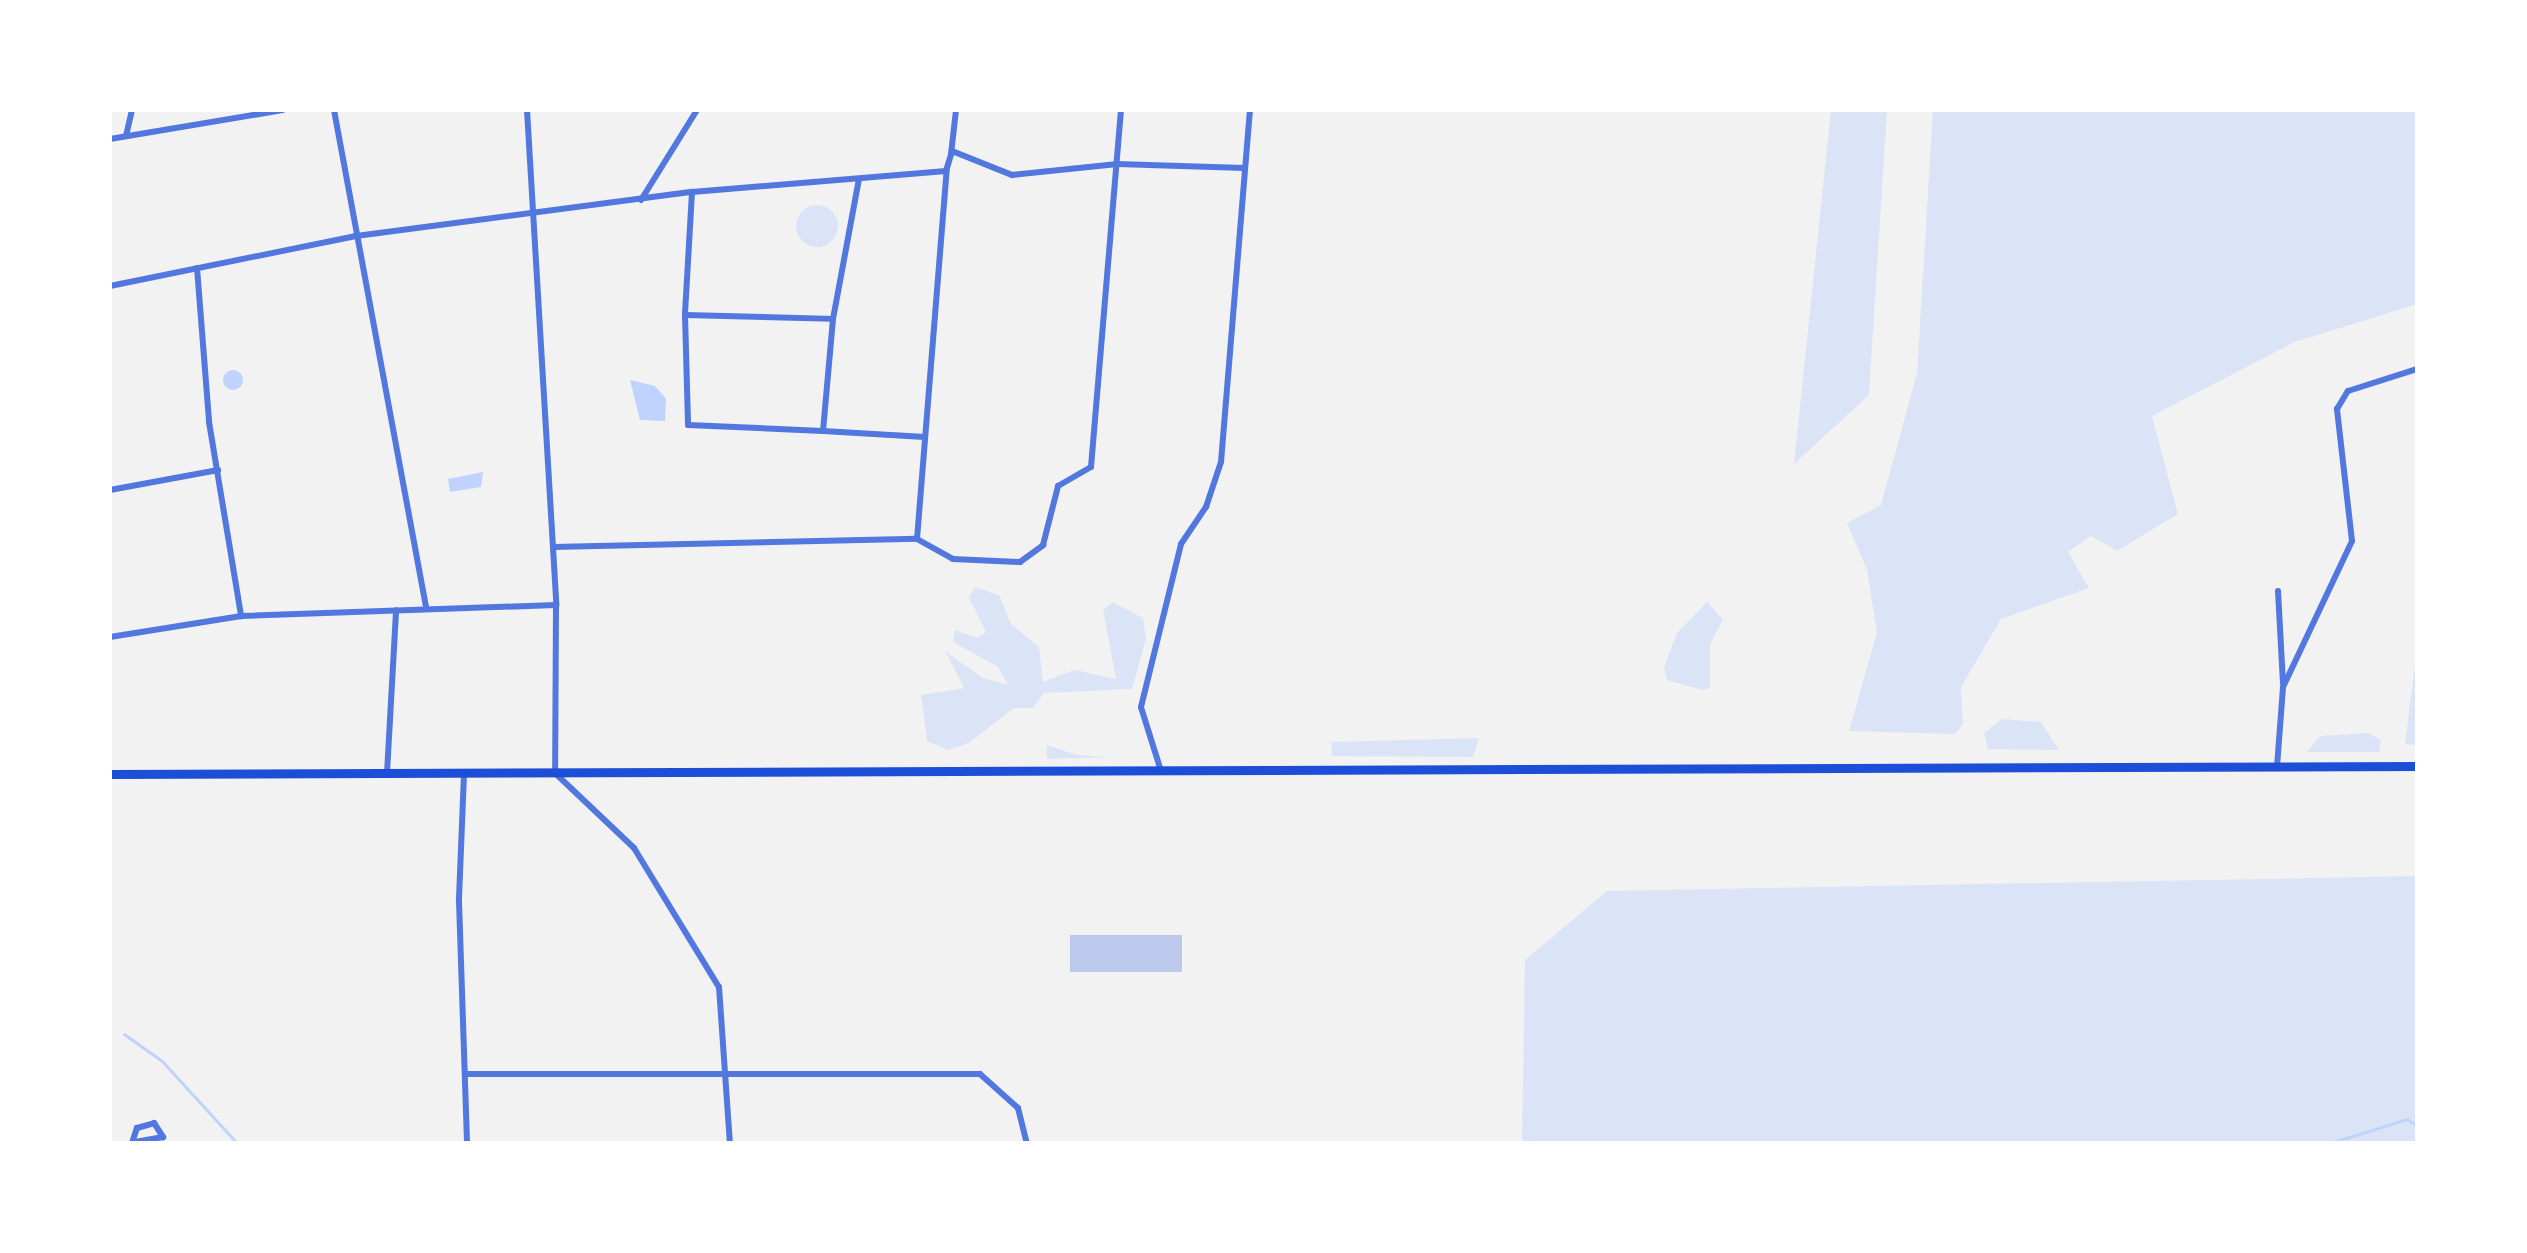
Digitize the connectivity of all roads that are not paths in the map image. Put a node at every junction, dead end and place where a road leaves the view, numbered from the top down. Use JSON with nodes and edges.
{"nodes":[{"id":1,"x":132,"y":110,"type":"edge"},
{"id":2,"x":283,"y":110,"type":"edge"},
{"id":3,"x":334,"y":110,"type":"edge"},
{"id":4,"x":527,"y":110,"type":"edge"},
{"id":5,"x":697,"y":110,"type":"edge"},
{"id":6,"x":956,"y":110,"type":"edge"},
{"id":7,"x":1121,"y":110,"type":"edge"},
{"id":8,"x":1250,"y":110,"type":"edge"},
{"id":9,"x":126,"y":136,"type":"junction"},
{"id":10,"x":110,"y":139,"type":"edge"},
{"id":11,"x":952,"y":151,"type":"junction"},
{"id":12,"x":1117,"y":164,"type":"junction"},
{"id":13,"x":1245,"y":168,"type":"junction"},
{"id":14,"x":946,"y":171,"type":"junction"},
{"id":15,"x":859,"y":179,"type":"junction"},
{"id":16,"x":692,"y":192,"type":"junction"},
{"id":17,"x":641,"y":200,"type":"junction"},
{"id":18,"x":532,"y":215,"type":"junction"},
{"id":19,"x":356,"y":236,"type":"junction"},
{"id":20,"x":197,"y":268,"type":"junction"},
{"id":21,"x":110,"y":286,"type":"edge"},
{"id":22,"x":685,"y":315,"type":"junction"},
{"id":23,"x":833,"y":319,"type":"junction"},
{"id":24,"x":2417,"y":369,"type":"edge"},
{"id":25,"x":823,"y":431,"type":"junction"},
{"id":26,"x":925,"y":437,"type":"junction"},
{"id":27,"x":218,"y":470,"type":"junction"},
{"id":28,"x":110,"y":490,"type":"edge"},
{"id":29,"x":917,"y":539,"type":"junction"},
{"id":30,"x":553,"y":547,"type":"junction"},
{"id":31,"x":2278,"y":591,"type":"dead end"},
{"id":32,"x":556,"y":605,"type":"junction"},
{"id":33,"x":426,"y":607,"type":"junction"},
{"id":34,"x":396,"y":610,"type":"junction"},
{"id":35,"x":241,"y":616,"type":"junction"},
{"id":36,"x":110,"y":637,"type":"edge"},
{"id":37,"x":2283,"y":687,"type":"junction"},
{"id":38,"x":2417,"y":766,"type":"edge"},
{"id":39,"x":2277,"y":767,"type":"junction"},
{"id":40,"x":1162,"y":772,"type":"junction"},
{"id":41,"x":387,"y":773,"type":"junction"},
{"id":42,"x":555,"y":773,"type":"junction"},
{"id":43,"x":110,"y":774,"type":"edge"},
{"id":44,"x":464,"y":774,"type":"junction"},
{"id":45,"x":728,"y":1071,"type":"junction"},
{"id":46,"x":466,"y":1074,"type":"junction"},
{"id":47,"x":467,"y":1143,"type":"edge"},
{"id":48,"x":730,"y":1143,"type":"edge"},
{"id":49,"x":1027,"y":1143,"type":"edge"}],
"edges":[{"from":1,"to":9,"type":"street"},
{"from":2,"to":9,"type":"street"},
{"from":3,"to":19,"type":"street"},
{"from":4,"to":18,"type":"street"},
{"from":5,"to":17,"type":"street"},
{"from":6,"to":11,"type":"street"},
{"from":7,"to":12,"type":"street"},
{"from":8,"to":13,"type":"street"},
{"from":9,"to":10,"type":"street"},
{"from":11,"to":12,"type":"street"},
{"from":11,"to":14,"type":"street"},
{"from":12,"to":13,"type":"street"},
{"from":12,"to":29,"type":"street"},
{"from":13,"to":40,"type":"street"},
{"from":14,"to":15,"type":"street"},
{"from":14,"to":26,"type":"street"},
{"from":15,"to":16,"type":"street"},
{"from":15,"to":23,"type":"street"},
{"from":16,"to":17,"type":"street"},
{"from":16,"to":22,"type":"street"},
{"from":17,"to":18,"type":"street"},
{"from":18,"to":19,"type":"street"},
{"from":18,"to":30,"type":"street"},
{"from":19,"to":20,"type":"street"},
{"from":19,"to":33,"type":"street"},
{"from":20,"to":21,"type":"street"},
{"from":20,"to":27,"type":"street"},
{"from":22,"to":23,"type":"street"},
{"from":22,"to":25,"type":"street"},
{"from":23,"to":25,"type":"street"},
{"from":24,"to":37,"type":"street"},
{"from":25,"to":26,"type":"street"},
{"from":26,"to":29,"type":"street"},
{"from":27,"to":28,"type":"street"},
{"from":27,"to":35,"type":"street"},
{"from":29,"to":30,"type":"street"},
{"from":30,"to":32,"type":"street"},
{"from":31,"to":37,"type":"street"},
{"from":32,"to":33,"type":"street"},
{"from":32,"to":42,"type":"street"},
{"from":33,"to":34,"type":"street"},
{"from":34,"to":35,"type":"street"},
{"from":34,"to":41,"type":"street"},
{"from":35,"to":36,"type":"street"},
{"from":37,"to":39,"type":"street"},
{"from":38,"to":39,"type":"main road"},
{"from":39,"to":40,"type":"main road"},
{"from":40,"to":42,"type":"main road"},
{"from":41,"to":43,"type":"main road"},
{"from":41,"to":44,"type":"main road"},
{"from":42,"to":44,"type":"main road"},
{"from":42,"to":45,"type":"street"},
{"from":44,"to":46,"type":"street"},
{"from":45,"to":46,"type":"street"},
{"from":45,"to":48,"type":"street"},
{"from":45,"to":49,"type":"street"},
{"from":46,"to":47,"type":"street"}]}
